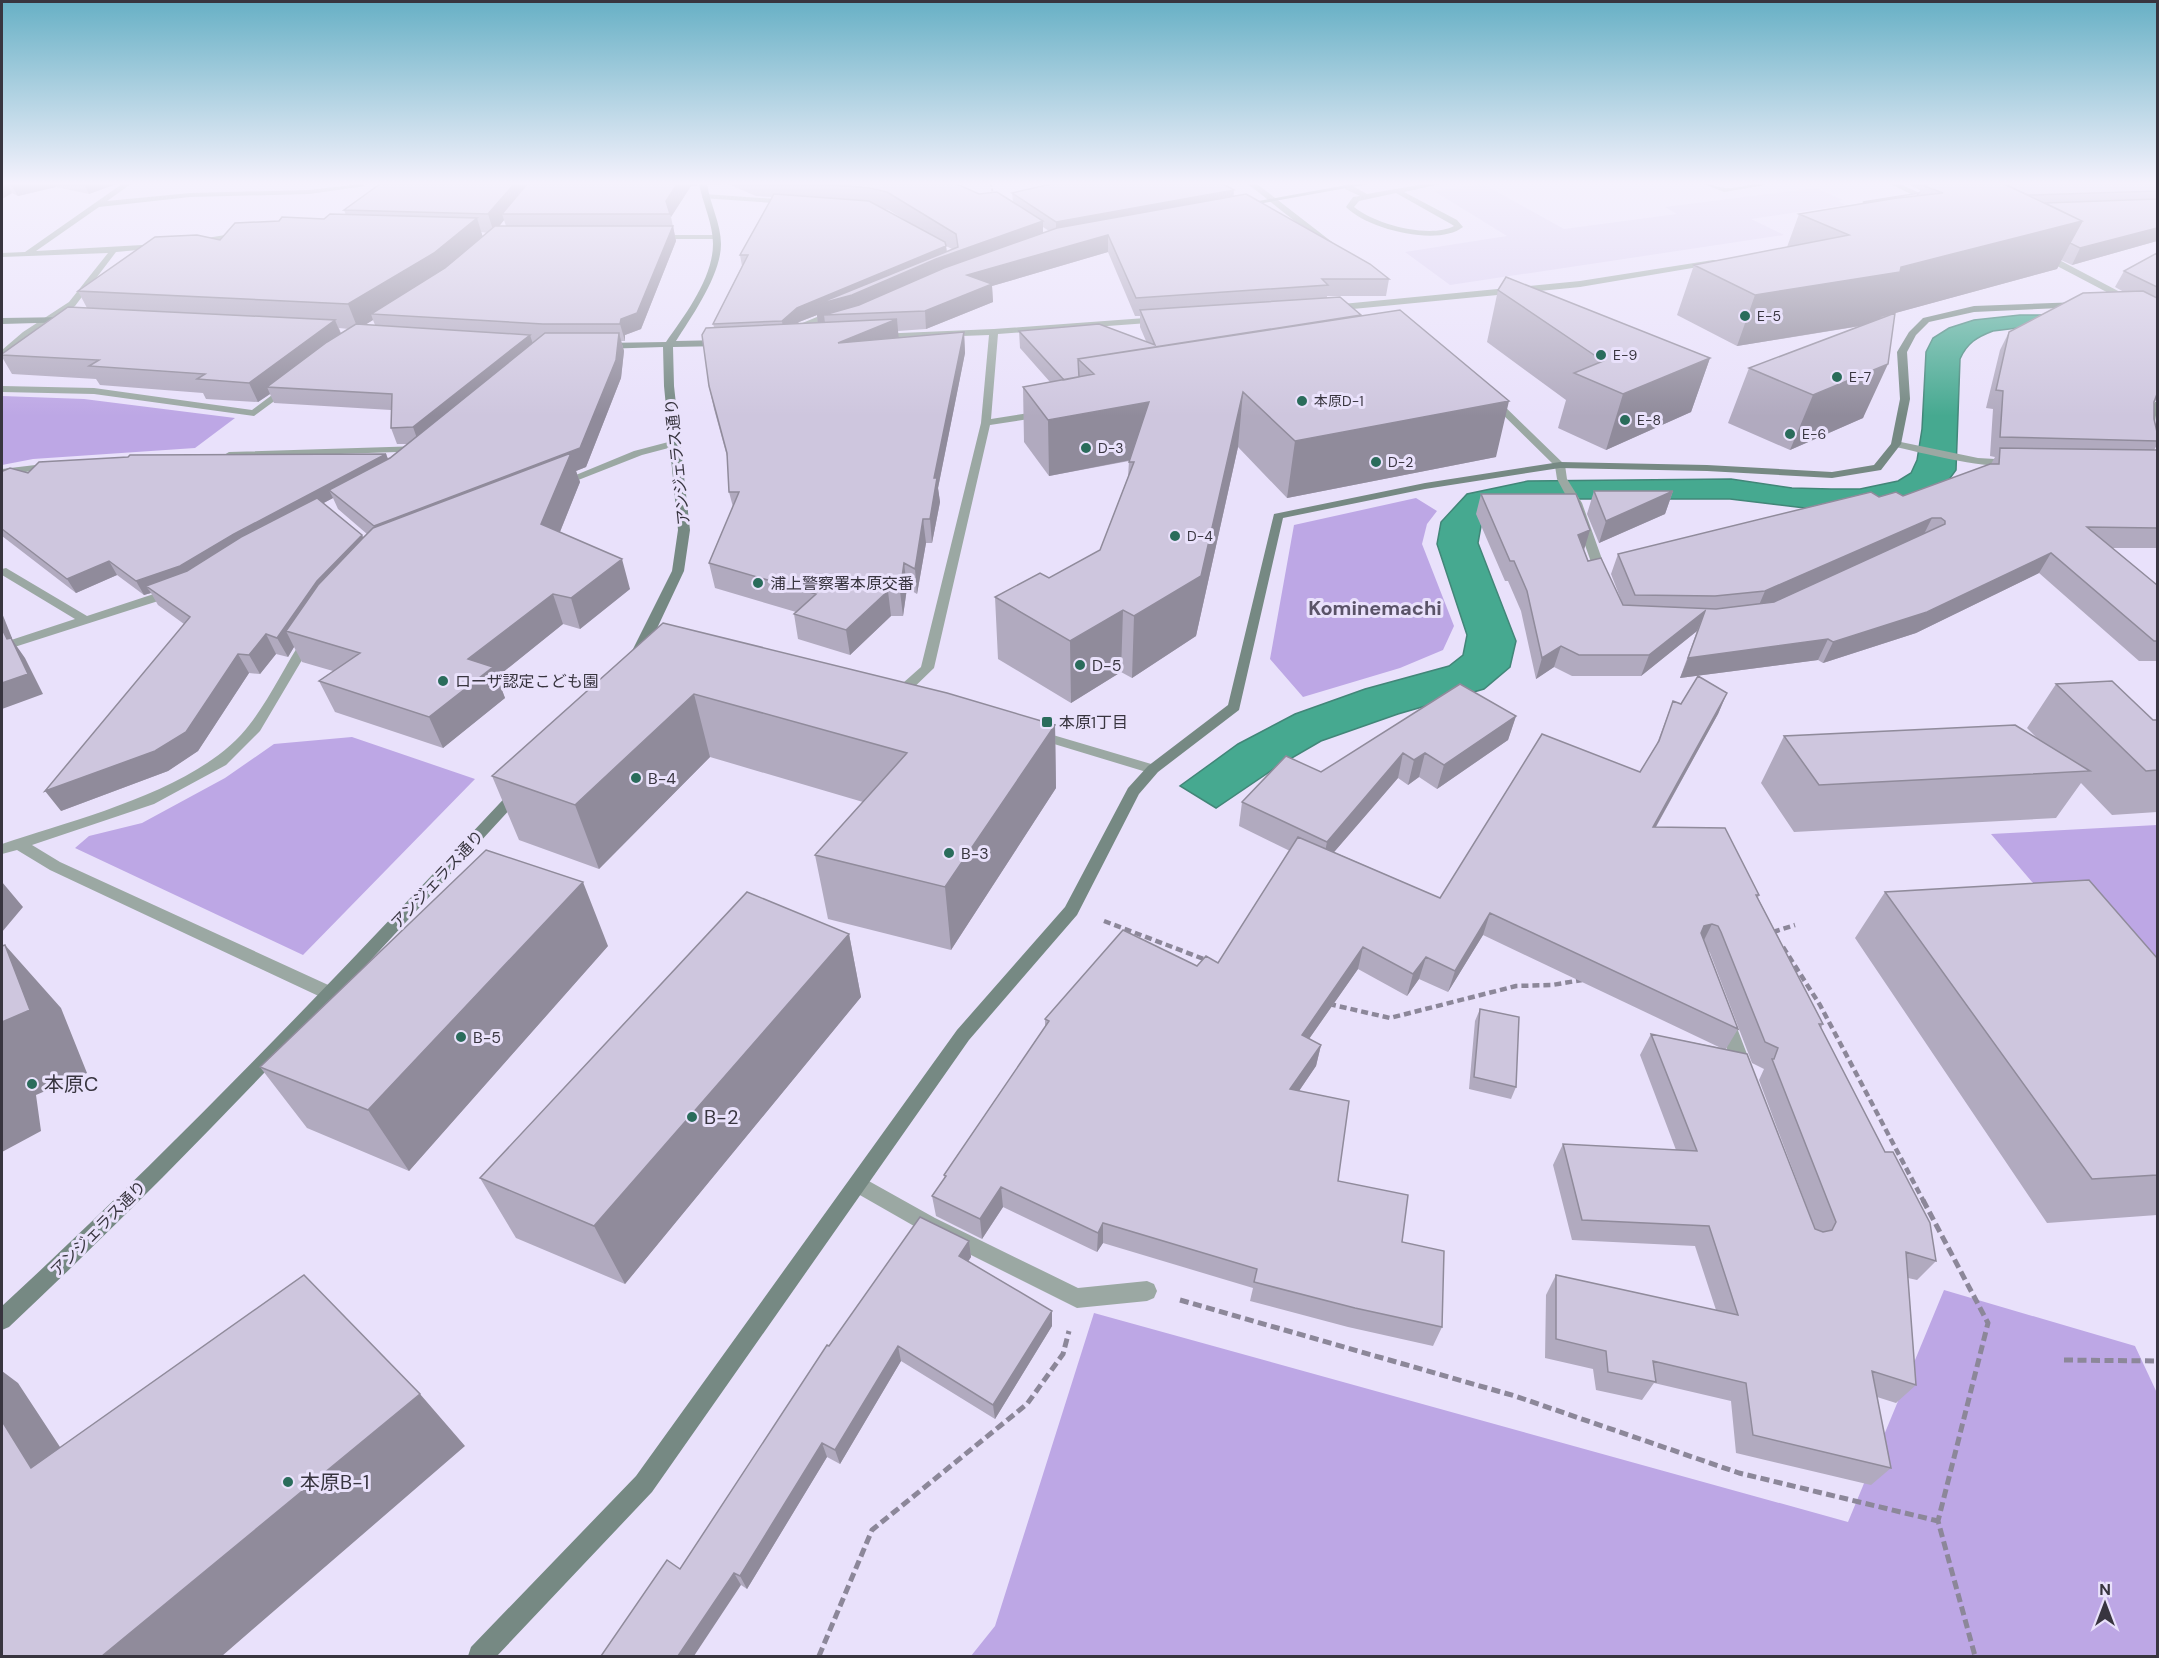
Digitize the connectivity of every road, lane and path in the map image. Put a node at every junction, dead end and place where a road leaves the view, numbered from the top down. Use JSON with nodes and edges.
{"nodes":[{"id":1,"x":105,"y":261,"type":"edge"},
{"id":2,"x":714,"y":261,"type":"edge"},
{"id":3,"x":1720,"y":261,"type":"edge"},
{"id":4,"x":2055,"y":261,"type":"edge"},
{"id":5,"x":1393,"y":296,"type":"dead end"},
{"id":6,"x":1402,"y":303,"type":"junction"},
{"id":7,"x":2140,"y":306,"type":"junction"},
{"id":8,"x":1326,"y":308,"type":"edge"},
{"id":9,"x":842,"y":309,"type":"edge"},
{"id":10,"x":2157,"y":316,"type":"edge"},
{"id":11,"x":49,"y":319,"type":"junction"},
{"id":12,"x":1172,"y":319,"type":"edge"},
{"id":13,"x":2,"y":321,"type":"edge"},
{"id":14,"x":83,"y":321,"type":"edge"},
{"id":15,"x":817,"y":331,"type":"edge"},
{"id":16,"x":994,"y":332,"type":"junction"},
{"id":17,"x":868,"y":337,"type":"edge"},
{"id":18,"x":799,"y":339,"type":"edge"},
{"id":19,"x":787,"y":340,"type":"junction"},
{"id":20,"x":728,"y":343,"type":"edge"},
{"id":21,"x":591,"y":346,"type":"edge"},
{"id":22,"x":668,"y":346,"type":"junction"},
{"id":23,"x":2,"y":354,"type":"edge"},
{"id":24,"x":292,"y":384,"type":"edge"},
{"id":25,"x":2,"y":389,"type":"edge"},
{"id":26,"x":1482,"y":389,"type":"edge"},
{"id":27,"x":2157,"y":404,"type":"edge"},
{"id":28,"x":1056,"y":412,"type":"edge"},
{"id":29,"x":986,"y":423,"type":"junction"},
{"id":30,"x":2149,"y":437,"type":"edge"},
{"id":31,"x":676,"y":443,"type":"junction"},
{"id":32,"x":1902,"y":445,"type":"junction"},
{"id":33,"x":216,"y":455,"type":"edge"},
{"id":34,"x":408,"y":461,"type":"edge"},
{"id":35,"x":2028,"y":464,"type":"edge"},
{"id":36,"x":66,"y":465,"type":"edge"},
{"id":37,"x":2,"y":472,"type":"edge"},
{"id":38,"x":1561,"y":472,"type":"junction"},
{"id":39,"x":550,"y":488,"type":"edge"},
{"id":40,"x":6,"y":572,"type":"dead end"},
{"id":41,"x":182,"y":589,"type":"edge"},
{"id":42,"x":1607,"y":592,"type":"edge"},
{"id":43,"x":85,"y":620,"type":"junction"},
{"id":44,"x":314,"y":631,"type":"edge"},
{"id":45,"x":2,"y":647,"type":"edge"},
{"id":46,"x":627,"y":666,"type":"edge"},
{"id":47,"x":899,"y":694,"type":"edge"},
{"id":48,"x":1021,"y":730,"type":"edge"},
{"id":49,"x":1153,"y":769,"type":"junction"},
{"id":50,"x":530,"y":778,"type":"edge"},
{"id":51,"x":19,"y":844,"type":"junction"},
{"id":52,"x":2,"y":849,"type":"edge"},
{"id":53,"x":1795,"y":925,"type":"dead end"},
{"id":54,"x":1773,"y":932,"type":"junction"},
{"id":55,"x":1137,"y":934,"type":"edge"},
{"id":56,"x":1762,"y":935,"type":"edge"},
{"id":57,"x":1216,"y":963,"type":"edge"},
{"id":58,"x":1584,"y":979,"type":"edge"},
{"id":59,"x":331,"y":994,"type":"junction"},
{"id":60,"x":1717,"y":998,"type":"edge"},
{"id":61,"x":1328,"y":1004,"type":"edge"},
{"id":62,"x":1750,"y":1087,"type":"edge"},
{"id":63,"x":858,"y":1184,"type":"junction"},
{"id":64,"x":1147,"y":1291,"type":"joint"},
{"id":65,"x":1077,"y":1298,"type":"junction"},
{"id":66,"x":2,"y":1320,"type":"edge"},
{"id":67,"x":2064,"y":1360,"type":"dead end"},
{"id":68,"x":2157,"y":1361,"type":"edge"},
{"id":69,"x":1938,"y":1521,"type":"junction"},
{"id":70,"x":480,"y":1656,"type":"edge"},
{"id":71,"x":819,"y":1656,"type":"edge"},
{"id":72,"x":1975,"y":1656,"type":"edge"}],
"edges":[{"from":1,"to":11,"type":"street"},
{"from":2,"to":22,"type":"street"},
{"from":3,"to":6,"type":"street"},
{"from":4,"to":7,"type":"street"},
{"from":5,"to":6,"type":"street"},
{"from":6,"to":8,"type":"street"},
{"from":7,"to":10,"type":"street"},
{"from":7,"to":32,"type":"street"},
{"from":9,"to":19,"type":"street"},
{"from":11,"to":13,"type":"street"},
{"from":11,"to":14,"type":"street"},
{"from":11,"to":23,"type":"street"},
{"from":12,"to":16,"type":"street"},
{"from":15,"to":19,"type":"street"},
{"from":16,"to":17,"type":"street"},
{"from":16,"to":29,"type":"street"},
{"from":18,"to":19,"type":"street"},
{"from":20,"to":22,"type":"street"},
{"from":21,"to":22,"type":"street"},
{"from":22,"to":31,"type":"street","name":"アンジェラス通り"},
{"from":24,"to":25,"type":"street"},
{"from":26,"to":38,"type":"street"},
{"from":27,"to":30,"type":"street"},
{"from":28,"to":29,"type":"street"},
{"from":29,"to":47,"type":"street"},
{"from":31,"to":39,"type":"street"},
{"from":31,"to":46,"type":"street","name":"アンジェラス通り"},
{"from":32,"to":35,"type":"street"},
{"from":32,"to":38,"type":"street"},
{"from":33,"to":34,"type":"street"},
{"from":36,"to":37,"type":"street"},
{"from":38,"to":42,"type":"street"},
{"from":38,"to":49,"type":"street"},
{"from":40,"to":43,"type":"street"},
{"from":41,"to":43,"type":"street"},
{"from":43,"to":45,"type":"street"},
{"from":44,"to":51,"type":"street"},
{"from":48,"to":49,"type":"street"},
{"from":49,"to":63,"type":"street"},
{"from":50,"to":59,"type":"street","name":"アンジェラス通り"},
{"from":51,"to":52,"type":"street"},
{"from":51,"to":59,"type":"street"},
{"from":53,"to":54,"type":"path"},
{"from":54,"to":56,"type":"path"},
{"from":54,"to":69,"type":"path"},
{"from":55,"to":57,"type":"path"},
{"from":58,"to":61,"type":"path"},
{"from":59,"to":66,"type":"street","name":"アンジェラス通り"},
{"from":60,"to":62,"type":"street"},
{"from":63,"to":65,"type":"street"},
{"from":63,"to":70,"type":"street"},
{"from":64,"to":65,"type":"street"},
{"from":64,"to":69,"type":"path"},
{"from":65,"to":71,"type":"path"},
{"from":67,"to":68,"type":"path"},
{"from":69,"to":72,"type":"path"}]}
